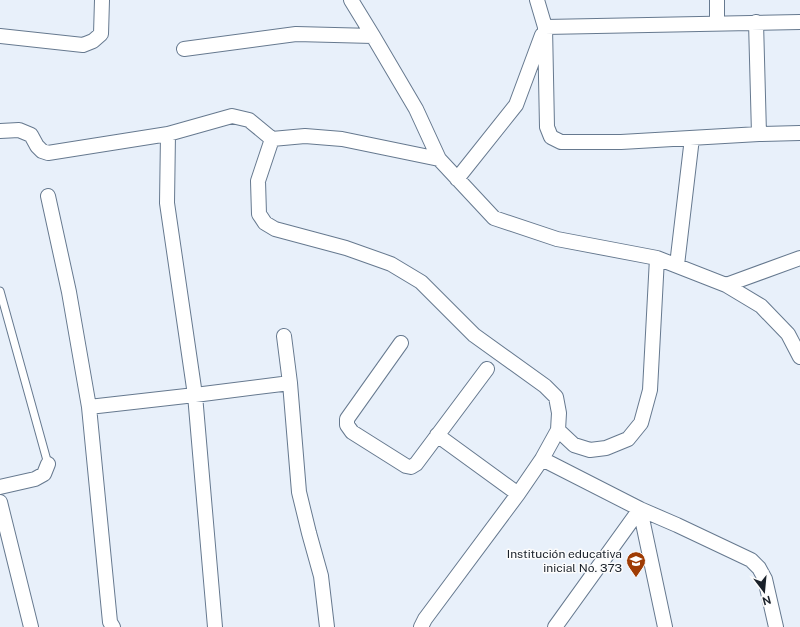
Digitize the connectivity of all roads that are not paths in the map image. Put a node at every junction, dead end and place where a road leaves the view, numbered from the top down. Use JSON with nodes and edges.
{"nodes":[{"id":1,"x":102,"y":0,"type":"edge"},
{"id":2,"x":351,"y":0,"type":"edge"},
{"id":3,"x":536,"y":0,"type":"edge"},
{"id":4,"x":717,"y":0,"type":"edge"},
{"id":5,"x":756,"y":22,"type":"junction"},
{"id":6,"x":800,"y":22,"type":"edge"},
{"id":7,"x":717,"y":23,"type":"junction"},
{"id":8,"x":545,"y":27,"type":"junction"},
{"id":9,"x":0,"y":36,"type":"edge"},
{"id":10,"x":373,"y":36,"type":"junction"},
{"id":11,"x":184,"y":49,"type":"dead end"},
{"id":12,"x":0,"y":131,"type":"edge"},
{"id":13,"x":800,"y":133,"type":"edge"},
{"id":14,"x":168,"y":134,"type":"junction"},
{"id":15,"x":759,"y":134,"type":"junction"},
{"id":16,"x":692,"y":138,"type":"junction"},
{"id":17,"x":272,"y":139,"type":"junction"},
{"id":18,"x":439,"y":159,"type":"junction"},
{"id":19,"x":457,"y":179,"type":"junction"},
{"id":20,"x":48,"y":196,"type":"dead end"},
{"id":21,"x":657,"y":258,"type":"junction"},
{"id":22,"x":800,"y":258,"type":"edge"},
{"id":23,"x":676,"y":265,"type":"junction"},
{"id":24,"x":726,"y":285,"type":"junction"},
{"id":25,"x":0,"y":291,"type":"edge"},
{"id":26,"x":284,"y":336,"type":"dead end"},
{"id":27,"x":400,"y":343,"type":"dead end"},
{"id":28,"x":800,"y":357,"type":"edge"},
{"id":29,"x":487,"y":369,"type":"dead end"},
{"id":30,"x":290,"y":383,"type":"junction"},
{"id":31,"x":195,"y":395,"type":"junction"},
{"id":32,"x":89,"y":407,"type":"junction"},
{"id":33,"x":558,"y":430,"type":"junction"},
{"id":34,"x":437,"y":435,"type":"junction"},
{"id":35,"x":542,"y":459,"type":"junction"},
{"id":36,"x":48,"y":464,"type":"joint"},
{"id":37,"x":0,"y":487,"type":"edge"},
{"id":38,"x":518,"y":494,"type":"junction"},
{"id":39,"x":0,"y":502,"type":"edge"},
{"id":40,"x":640,"y":509,"type":"junction"},
{"id":41,"x":31,"y":627,"type":"edge"},
{"id":42,"x":113,"y":627,"type":"edge"},
{"id":43,"x":216,"y":627,"type":"edge"},
{"id":44,"x":327,"y":627,"type":"edge"},
{"id":45,"x":421,"y":627,"type":"edge"},
{"id":46,"x":555,"y":627,"type":"edge"},
{"id":47,"x":665,"y":627,"type":"edge"},
{"id":48,"x":776,"y":627,"type":"edge"}],
"edges":[{"from":1,"to":9,"type":"street"},
{"from":2,"to":10,"type":"street"},
{"from":3,"to":8,"type":"street"},
{"from":4,"to":7,"type":"street"},
{"from":5,"to":6,"type":"street"},
{"from":5,"to":7,"type":"street"},
{"from":5,"to":15,"type":"street"},
{"from":7,"to":8,"type":"street"},
{"from":8,"to":16,"type":"street"},
{"from":8,"to":19,"type":"street"},
{"from":10,"to":11,"type":"street"},
{"from":10,"to":18,"type":"street"},
{"from":12,"to":14,"type":"street"},
{"from":13,"to":15,"type":"street"},
{"from":14,"to":17,"type":"street"},
{"from":14,"to":31,"type":"street"},
{"from":15,"to":16,"type":"street"},
{"from":16,"to":23,"type":"street"},
{"from":17,"to":18,"type":"street"},
{"from":17,"to":33,"type":"street"},
{"from":18,"to":19,"type":"street"},
{"from":19,"to":21,"type":"street"},
{"from":20,"to":32,"type":"street"},
{"from":21,"to":23,"type":"street"},
{"from":21,"to":33,"type":"street"},
{"from":22,"to":24,"type":"street"},
{"from":23,"to":24,"type":"street"},
{"from":24,"to":28,"type":"street"},
{"from":25,"to":36,"type":"lane"},
{"from":26,"to":30,"type":"street"},
{"from":27,"to":34,"type":"street"},
{"from":29,"to":34,"type":"street"},
{"from":30,"to":31,"type":"street"},
{"from":30,"to":44,"type":"street"},
{"from":31,"to":32,"type":"street"},
{"from":31,"to":43,"type":"street"},
{"from":32,"to":42,"type":"street"},
{"from":33,"to":35,"type":"street"},
{"from":34,"to":38,"type":"street"},
{"from":35,"to":38,"type":"street"},
{"from":35,"to":40,"type":"street"},
{"from":36,"to":37,"type":"street"},
{"from":38,"to":45,"type":"street"},
{"from":39,"to":41,"type":"street"},
{"from":40,"to":46,"type":"street"},
{"from":40,"to":47,"type":"street"},
{"from":40,"to":48,"type":"street"}]}
